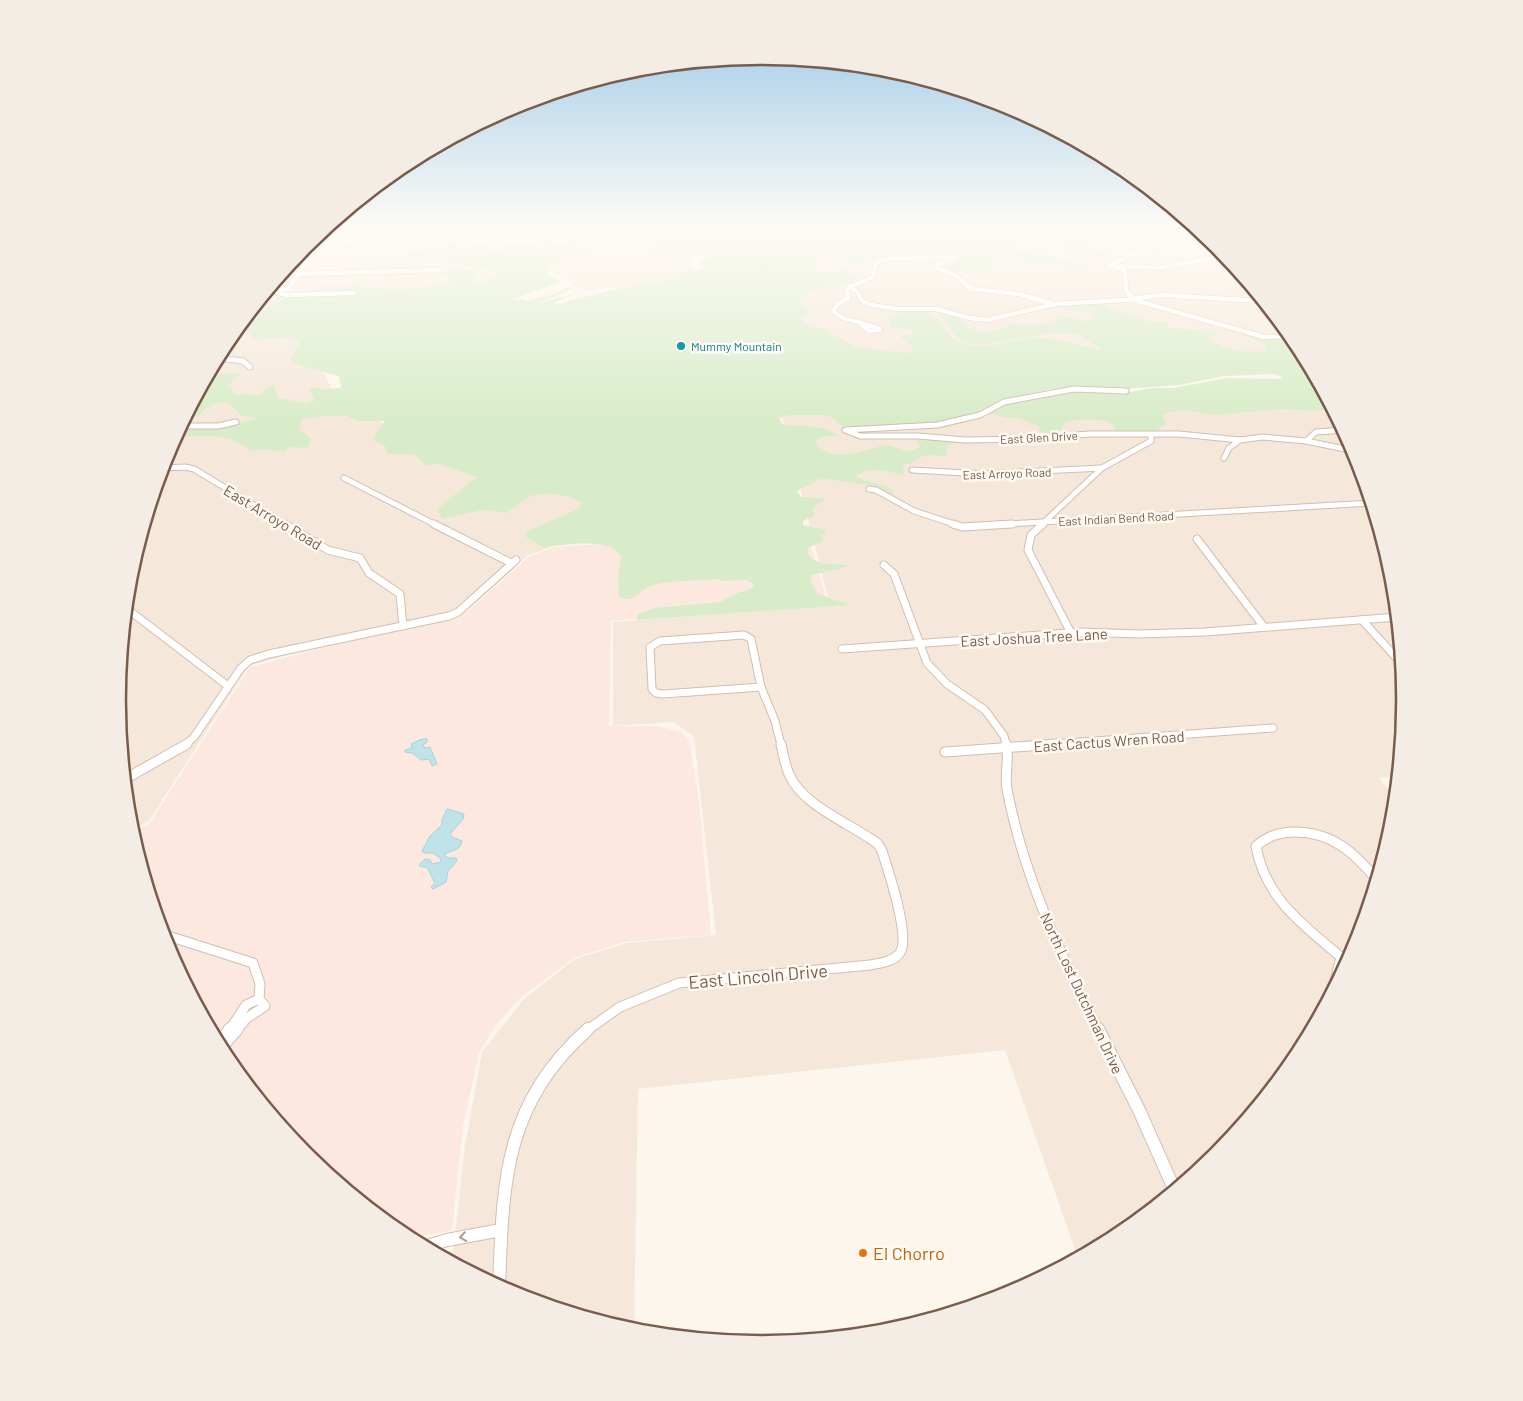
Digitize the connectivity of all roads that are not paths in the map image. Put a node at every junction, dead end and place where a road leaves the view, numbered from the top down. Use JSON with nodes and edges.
{"nodes":[{"id":1,"x":847,"y":291,"type":"edge"},
{"id":2,"x":856,"y":291,"type":"edge"},
{"id":3,"x":999,"y":291,"type":"edge"},
{"id":4,"x":1125,"y":291,"type":"edge"},
{"id":5,"x":276,"y":292,"type":"edge"},
{"id":6,"x":354,"y":293,"type":"dead end"},
{"id":7,"x":1131,"y":299,"type":"junction"},
{"id":8,"x":1255,"y":300,"type":"edge"},
{"id":9,"x":1055,"y":304,"type":"junction"},
{"id":10,"x":859,"y":322,"type":"dead end"},
{"id":11,"x":1282,"y":336,"type":"edge"},
{"id":12,"x":226,"y":359,"type":"edge"},
{"id":13,"x":250,"y":368,"type":"dead end"},
{"id":14,"x":1126,"y":391,"type":"dead end"},
{"id":15,"x":236,"y":422,"type":"dead end"},
{"id":16,"x":189,"y":426,"type":"edge"},
{"id":17,"x":1336,"y":431,"type":"edge"},
{"id":18,"x":1151,"y":436,"type":"junction"},
{"id":19,"x":1240,"y":440,"type":"junction"},
{"id":20,"x":1306,"y":440,"type":"junction"},
{"id":21,"x":1345,"y":449,"type":"edge"},
{"id":22,"x":1224,"y":458,"type":"dead end"},
{"id":23,"x":170,"y":468,"type":"edge"},
{"id":24,"x":1102,"y":468,"type":"junction"},
{"id":25,"x":912,"y":470,"type":"dead end"},
{"id":26,"x":344,"y":478,"type":"dead end"},
{"id":27,"x":868,"y":489,"type":"dead end"},
{"id":28,"x":1366,"y":504,"type":"edge"},
{"id":29,"x":1044,"y":523,"type":"junction"},
{"id":30,"x":1197,"y":539,"type":"dead end"},
{"id":31,"x":884,"y":566,"type":"dead end"},
{"id":32,"x":132,"y":613,"type":"edge"},
{"id":33,"x":1392,"y":618,"type":"edge"},
{"id":34,"x":1362,"y":620,"type":"junction"},
{"id":35,"x":403,"y":626,"type":"junction"},
{"id":36,"x":1264,"y":627,"type":"junction"},
{"id":37,"x":1072,"y":633,"type":"junction"},
{"id":38,"x":920,"y":644,"type":"junction"},
{"id":39,"x":842,"y":649,"type":"dead end"},
{"id":40,"x":1396,"y":657,"type":"edge"},
{"id":41,"x":228,"y":686,"type":"junction"},
{"id":42,"x":761,"y":687,"type":"junction"},
{"id":43,"x":1273,"y":728,"type":"dead end"},
{"id":44,"x":1007,"y":748,"type":"junction"},
{"id":45,"x":945,"y":752,"type":"dead end"},
{"id":46,"x":130,"y":776,"type":"edge"},
{"id":47,"x":1372,"y":874,"type":"edge"},
{"id":48,"x":172,"y":937,"type":"edge"},
{"id":49,"x":1341,"y":958,"type":"joint"},
{"id":50,"x":1339,"y":965,"type":"edge"},
{"id":51,"x":262,"y":1003,"type":"junction"},
{"id":52,"x":223,"y":1038,"type":"edge"},
{"id":53,"x":226,"y":1042,"type":"edge"},
{"id":54,"x":1172,"y":1185,"type":"edge"},
{"id":55,"x":501,"y":1230,"type":"junction"},
{"id":56,"x":433,"y":1244,"type":"edge"},
{"id":57,"x":499,"y":1279,"type":"edge"}],
"edges":[{"from":1,"to":10,"type":"street"},
{"from":2,"to":9,"type":"street"},
{"from":3,"to":9,"type":"street"},
{"from":4,"to":7,"type":"street"},
{"from":5,"to":6,"type":"street"},
{"from":7,"to":8,"type":"street"},
{"from":7,"to":9,"type":"street"},
{"from":7,"to":11,"type":"street"},
{"from":12,"to":13,"type":"street"},
{"from":14,"to":18,"type":"street","name":"East Glen Drive"},
{"from":15,"to":16,"type":"street"},
{"from":17,"to":20,"type":"street","name":"East Glen Drive"},
{"from":18,"to":19,"type":"street","name":"East Glen Drive"},
{"from":18,"to":24,"type":"street"},
{"from":19,"to":20,"type":"street","name":"East Glen Drive"},
{"from":19,"to":22,"type":"street"},
{"from":20,"to":21,"type":"street"},
{"from":23,"to":35,"type":"street","name":"East Arroyo Road"},
{"from":24,"to":25,"type":"street","name":"East Arroyo Road"},
{"from":24,"to":29,"type":"street"},
{"from":26,"to":35,"type":"street"},
{"from":27,"to":29,"type":"street","name":"East Indian Bend Road"},
{"from":28,"to":29,"type":"street","name":"East Indian Bend Road"},
{"from":29,"to":37,"type":"street"},
{"from":30,"to":36,"type":"street"},
{"from":31,"to":38,"type":"street","name":"North Lost Dutchman Drive"},
{"from":32,"to":41,"type":"street"},
{"from":33,"to":34,"type":"street","name":"East Joshua Tree Lane"},
{"from":34,"to":36,"type":"street","name":"East Joshua Tree Lane"},
{"from":34,"to":40,"type":"street"},
{"from":35,"to":41,"type":"street"},
{"from":36,"to":37,"type":"street","name":"East Joshua Tree Lane"},
{"from":37,"to":38,"type":"street","name":"East Joshua Tree Lane"},
{"from":38,"to":39,"type":"street","name":"East Joshua Tree Lane"},
{"from":38,"to":44,"type":"street","name":"North Lost Dutchman Drive"},
{"from":41,"to":46,"type":"street"},
{"from":42,"to":42,"type":"street","name":"East Lincoln Drive"},
{"from":42,"to":55,"type":"street","name":"East Lincoln Drive"},
{"from":43,"to":44,"type":"street","name":"East Cactus Wren Road"},
{"from":44,"to":45,"type":"street","name":"East Cactus Wren Road"},
{"from":44,"to":54,"type":"street","name":"North Lost Dutchman Drive"},
{"from":47,"to":49,"type":"street"},
{"from":48,"to":51,"type":"street"},
{"from":49,"to":50,"type":"street"},
{"from":51,"to":52,"type":"street"},
{"from":51,"to":53,"type":"street"},
{"from":55,"to":56,"type":"street","one_way":true},
{"from":55,"to":57,"type":"street","name":"East Lincoln Drive"}]}
